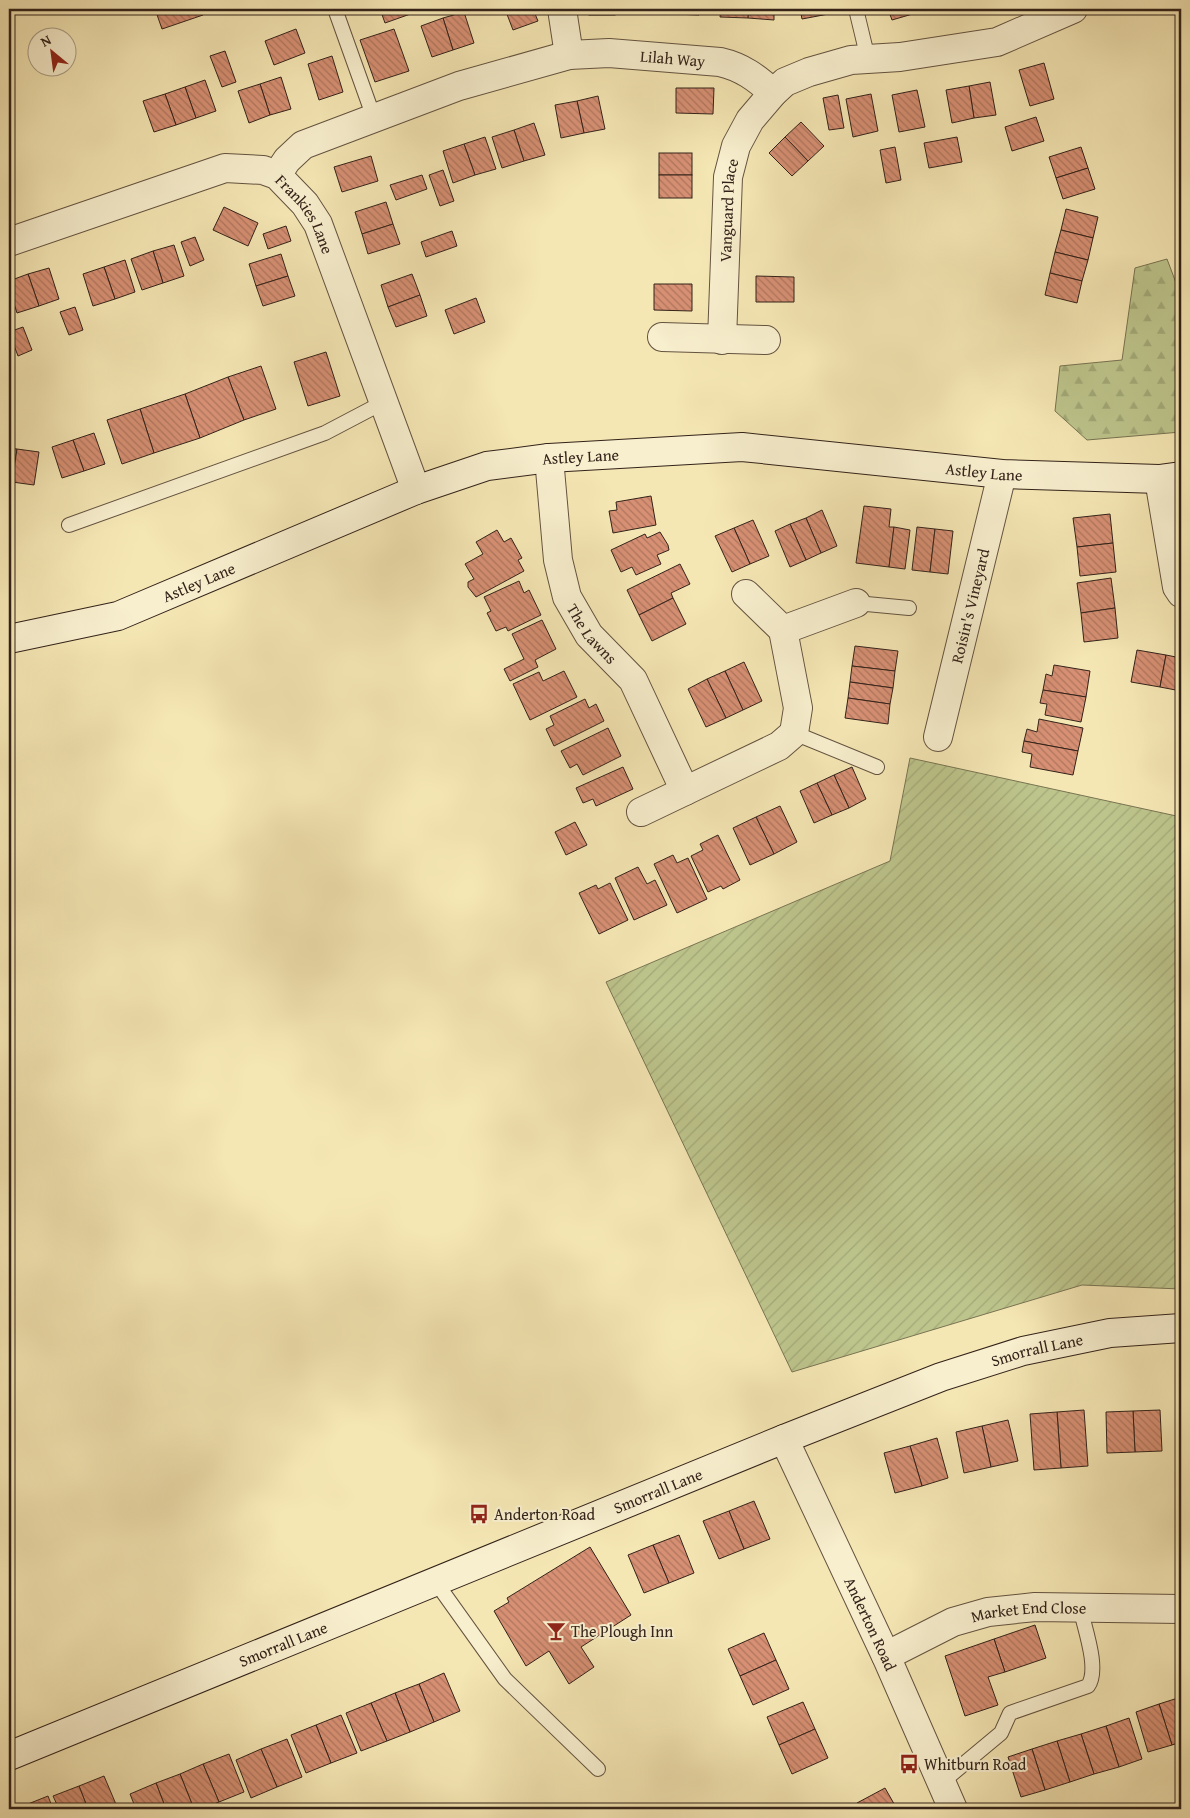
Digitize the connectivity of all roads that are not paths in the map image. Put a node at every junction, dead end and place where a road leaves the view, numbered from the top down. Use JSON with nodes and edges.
{"nodes":[{"id":1,"x":335,"y":9,"type":"edge"},
{"id":2,"x":562,"y":9,"type":"edge"},
{"id":3,"x":856,"y":9,"type":"edge"},
{"id":4,"x":1073,"y":9,"type":"edge"},
{"id":5,"x":569,"y":55,"type":"junction"},
{"id":6,"x":868,"y":59,"type":"junction"},
{"id":7,"x":774,"y":93,"type":"junction"},
{"id":8,"x":374,"y":118,"type":"junction"},
{"id":9,"x":277,"y":175,"type":"junction"},
{"id":10,"x":11,"y":233,"type":"edge"},
{"id":11,"x":662,"y":337,"type":"dead end"},
{"id":12,"x":722,"y":340,"type":"junction"},
{"id":13,"x":766,"y":340,"type":"dead end"},
{"id":14,"x":384,"y":402,"type":"junction"},
{"id":15,"x":549,"y":458,"type":"junction"},
{"id":16,"x":1002,"y":474,"type":"junction"},
{"id":17,"x":1170,"y":477,"type":"edge"},
{"id":18,"x":416,"y":490,"type":"junction"},
{"id":19,"x":69,"y":525,"type":"dead end"},
{"id":20,"x":1181,"y":593,"type":"edge"},
{"id":21,"x":746,"y":594,"type":"dead end"},
{"id":22,"x":856,"y":603,"type":"joint"},
{"id":23,"x":909,"y":608,"type":"dead end"},
{"id":24,"x":782,"y":630,"type":"junction"},
{"id":25,"x":9,"y":639,"type":"edge"},
{"id":26,"x":794,"y":733,"type":"junction"},
{"id":27,"x":938,"y":738,"type":"dead end"},
{"id":28,"x":877,"y":767,"type":"dead end"},
{"id":29,"x":686,"y":791,"type":"junction"},
{"id":30,"x":641,"y":812,"type":"dead end"},
{"id":31,"x":1181,"y":1328,"type":"edge"},
{"id":32,"x":784,"y":1439,"type":"junction"},
{"id":33,"x":436,"y":1581,"type":"junction"},
{"id":34,"x":1080,"y":1608,"type":"junction"},
{"id":35,"x":1181,"y":1608,"type":"edge"},
{"id":36,"x":886,"y":1656,"type":"junction"},
{"id":37,"x":9,"y":1756,"type":"edge"},
{"id":38,"x":598,"y":1768,"type":"dead end"},
{"id":39,"x":941,"y":1783,"type":"junction"},
{"id":40,"x":952,"y":1809,"type":"edge"}],
"edges":[{"from":1,"to":8,"type":"lane"},
{"from":2,"to":5,"type":"street"},
{"from":3,"to":6,"type":"lane"},
{"from":4,"to":6,"type":"street"},
{"from":5,"to":7,"type":"street","name":"Lilah Way"},
{"from":5,"to":8,"type":"street","name":"Lilah Way"},
{"from":6,"to":7,"type":"street"},
{"from":7,"to":12,"type":"street","name":"Vanguard Place"},
{"from":8,"to":9,"type":"street","name":"Lilah Way"},
{"from":9,"to":10,"type":"street","name":"Frankies Lane"},
{"from":9,"to":14,"type":"street","name":"Frankies Lane"},
{"from":11,"to":12,"type":"street"},
{"from":12,"to":13,"type":"street"},
{"from":14,"to":18,"type":"street","name":"Frankies Lane"},
{"from":14,"to":19,"type":"lane"},
{"from":15,"to":16,"type":"street","name":"Astley Lane"},
{"from":15,"to":18,"type":"street","name":"Astley Lane"},
{"from":15,"to":29,"type":"street","name":"The Lawns"},
{"from":16,"to":17,"type":"street","name":"Astley Lane"},
{"from":16,"to":27,"type":"street","name":"Roisin's Vineyard"},
{"from":17,"to":20,"type":"street"},
{"from":18,"to":25,"type":"street","name":"Astley Lane"},
{"from":21,"to":24,"type":"street"},
{"from":22,"to":23,"type":"lane"},
{"from":22,"to":24,"type":"street"},
{"from":24,"to":26,"type":"street"},
{"from":26,"to":28,"type":"lane"},
{"from":26,"to":29,"type":"street"},
{"from":29,"to":30,"type":"street"},
{"from":31,"to":32,"type":"street","name":"Smorrall Lane"},
{"from":32,"to":33,"type":"street","name":"Smorrall Lane"},
{"from":32,"to":36,"type":"street","name":"Anderton Road"},
{"from":33,"to":37,"type":"street","name":"Smorrall Lane"},
{"from":33,"to":38,"type":"lane"},
{"from":34,"to":35,"type":"street","name":"Market End Close"},
{"from":34,"to":36,"type":"street","name":"Market End Close"},
{"from":34,"to":39,"type":"lane"},
{"from":36,"to":39,"type":"street","name":"Anderton Road"},
{"from":39,"to":40,"type":"street","name":"Anderton Road"}]}
